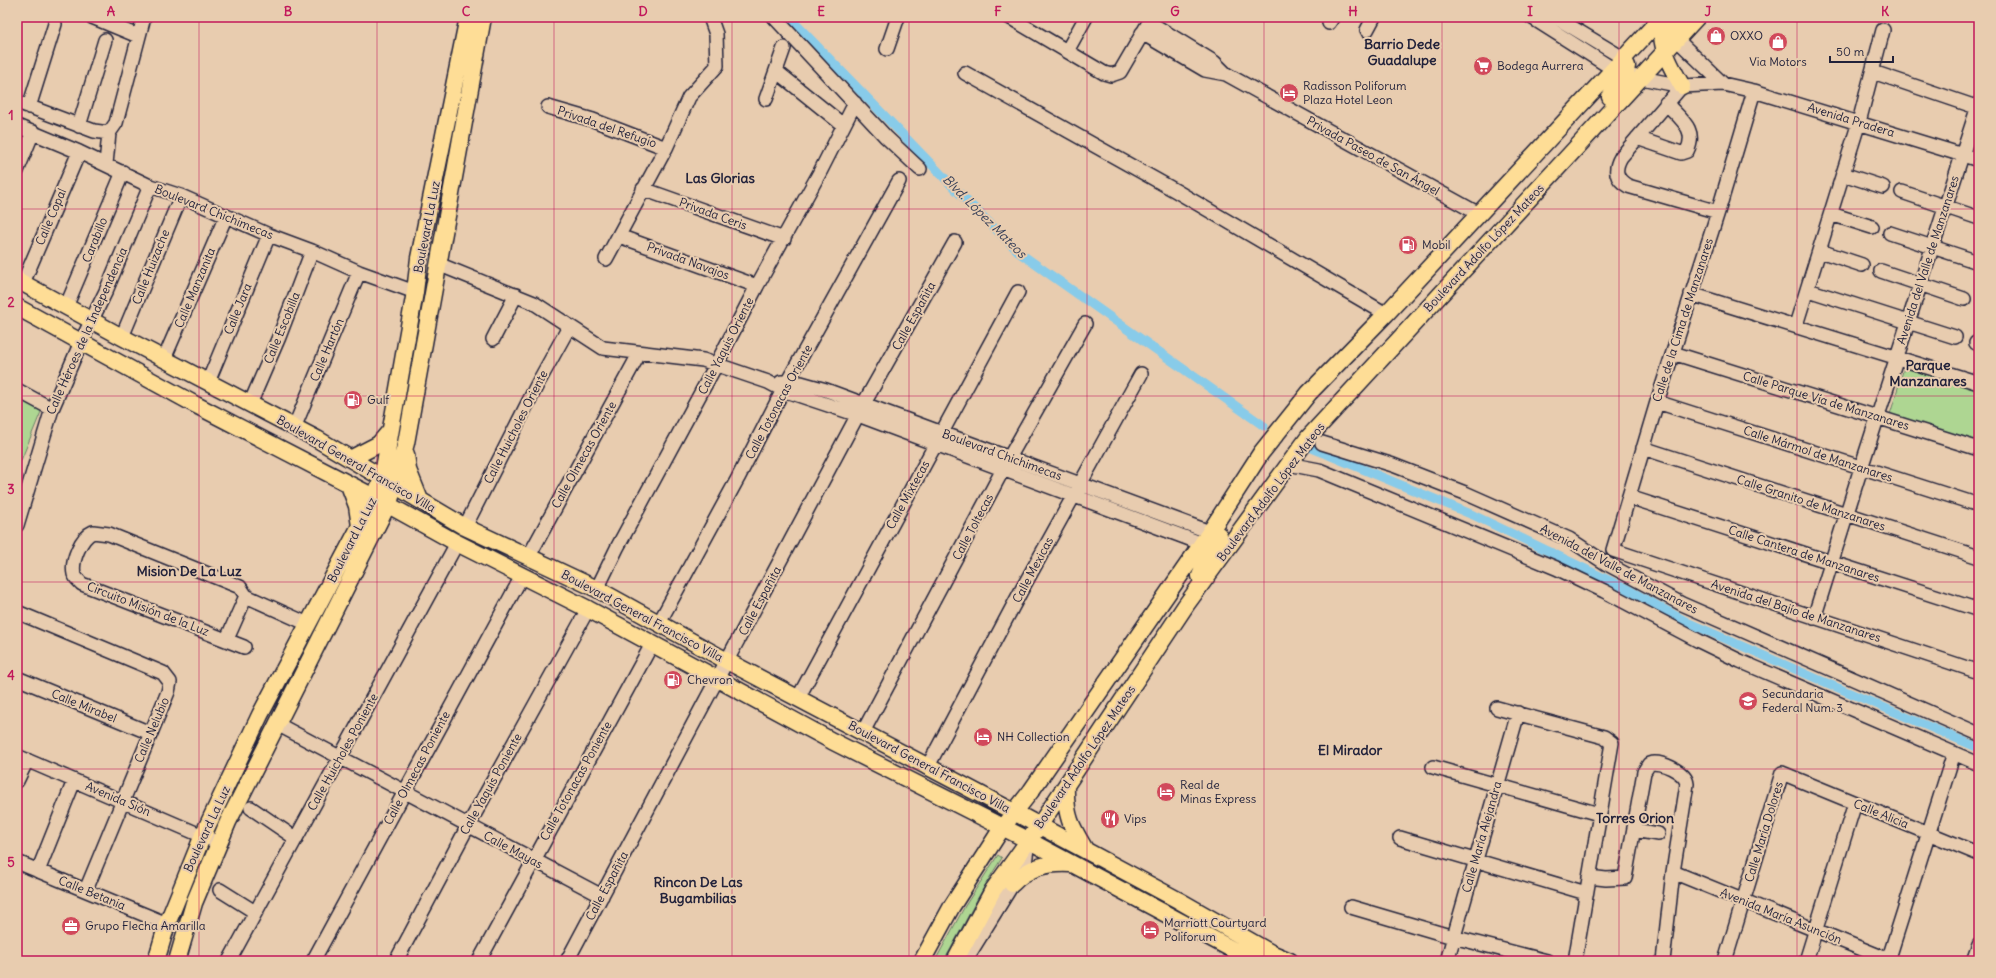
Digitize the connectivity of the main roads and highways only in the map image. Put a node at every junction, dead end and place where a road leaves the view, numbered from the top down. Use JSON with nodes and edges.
{"nodes":[{"id":1,"x":468,"y":17,"type":"edge"},
{"id":2,"x":483,"y":17,"type":"edge"},
{"id":3,"x":1677,"y":17,"type":"edge"},
{"id":4,"x":1697,"y":17,"type":"edge"},
{"id":5,"x":1665,"y":26,"type":"edge"},
{"id":6,"x":1664,"y":50,"type":"junction"},
{"id":7,"x":1625,"y":70,"type":"junction"},
{"id":8,"x":1682,"y":86,"type":"road end"},
{"id":9,"x":20,"y":281,"type":"edge"},
{"id":10,"x":20,"y":308,"type":"edge"},
{"id":11,"x":92,"y":321,"type":"junction"},
{"id":12,"x":390,"y":430,"type":"junction"},
{"id":13,"x":406,"y":442,"type":"junction"},
{"id":14,"x":350,"y":459,"type":"junction"},
{"id":15,"x":301,"y":460,"type":"junction"},
{"id":16,"x":349,"y":485,"type":"junction"},
{"id":17,"x":385,"y":490,"type":"junction"},
{"id":18,"x":420,"y":500,"type":"junction"},
{"id":19,"x":443,"y":514,"type":"junction"},
{"id":20,"x":410,"y":515,"type":"junction"},
{"id":21,"x":366,"y":530,"type":"junction"},
{"id":22,"x":1216,"y":542,"type":"junction"},
{"id":23,"x":617,"y":624,"type":"junction"},
{"id":24,"x":727,"y":661,"type":"junction"},
{"id":25,"x":1092,"y":700,"type":"junction"},
{"id":26,"x":1095,"y":741,"type":"junction"},
{"id":27,"x":1066,"y":786,"type":"junction"},
{"id":28,"x":930,"y":790,"type":"junction"},
{"id":29,"x":1031,"y":791,"type":"junction"},
{"id":30,"x":989,"y":800,"type":"junction"},
{"id":31,"x":1014,"y":812,"type":"junction"},
{"id":32,"x":1039,"y":826,"type":"junction"},
{"id":33,"x":1002,"y":828,"type":"junction"},
{"id":34,"x":1028,"y":841,"type":"junction"},
{"id":35,"x":1087,"y":853,"type":"junction"},
{"id":36,"x":1072,"y":864,"type":"junction"},
{"id":37,"x":975,"y":871,"type":"junction"},
{"id":38,"x":1012,"y":884,"type":"road end"},
{"id":39,"x":156,"y":961,"type":"edge"},
{"id":40,"x":177,"y":961,"type":"edge"},
{"id":41,"x":922,"y":961,"type":"edge"},
{"id":42,"x":954,"y":961,"type":"edge"},
{"id":43,"x":1254,"y":961,"type":"edge"},
{"id":44,"x":1290,"y":961,"type":"edge"}],
"edges":[{"from":1,"to":12,"type":"main road","name":"Boulevard La Luz"},
{"from":2,"to":13,"type":"main road","name":"Boulevard La Luz"},
{"from":3,"to":5,"type":"main road"},
{"from":4,"to":5,"type":"main road","name":"Boulevard Adolfo López Mateos"},
{"from":5,"to":6,"type":"main road","name":"Boulevard Adolfo López Mateos"},
{"from":5,"to":7,"type":"main road","name":"Boulevard Adolfo López Mateos"},
{"from":6,"to":7,"type":"main road","name":"Boulevard Adolfo López Mateos"},
{"from":6,"to":8,"type":"main road"},
{"from":7,"to":22,"type":"main road","name":"Boulevard Adolfo López Mateos"},
{"from":7,"to":22,"type":"main road","name":"Boulevard Adolfo López Mateos"},
{"from":9,"to":11,"type":"main road","name":"Boulevard General Francisco Villa"},
{"from":10,"to":11,"type":"main road"},
{"from":10,"to":15,"type":"main road","name":"Boulevard General Francisco Villa"},
{"from":11,"to":14,"type":"main road","name":"Boulevard General Francisco Villa"},
{"from":12,"to":14,"type":"main road"},
{"from":12,"to":17,"type":"main road","name":"Boulevard La Luz"},
{"from":13,"to":17,"type":"main road","name":"Boulevard La Luz"},
{"from":13,"to":18,"type":"main road"},
{"from":14,"to":17,"type":"main road","name":"Boulevard General Francisco Villa"},
{"from":15,"to":16,"type":"main road","name":"Boulevard General Francisco Villa"},
{"from":15,"to":17,"type":"main road"},
{"from":16,"to":17,"type":"main road","name":"Boulevard General Francisco Villa"},
{"from":16,"to":21,"type":"main road"},
{"from":17,"to":18,"type":"main road","name":"Boulevard General Francisco Villa"},
{"from":17,"to":19,"type":"main road"},
{"from":17,"to":20,"type":"main road","name":"Boulevard General Francisco Villa"},
{"from":17,"to":21,"type":"main road","name":"Boulevard La Luz"},
{"from":18,"to":19,"type":"main road","name":"Boulevard General Francisco Villa"},
{"from":19,"to":24,"type":"main road","name":"Boulevard General Francisco Villa"},
{"from":20,"to":21,"type":"main road"},
{"from":20,"to":23,"type":"main road","name":"Boulevard General Francisco Villa"},
{"from":21,"to":39,"type":"main road","name":"Boulevard La Luz"},
{"from":21,"to":40,"type":"main road","name":"Boulevard La Luz"},
{"from":22,"to":25,"type":"main road","name":"Boulevard Adolfo López Mateos"},
{"from":22,"to":26,"type":"main road","name":"Boulevard Adolfo López Mateos"},
{"from":23,"to":24,"type":"main road"},
{"from":23,"to":28,"type":"main road","name":"Boulevard General Francisco Villa"},
{"from":24,"to":30,"type":"main road","name":"Boulevard General Francisco Villa"},
{"from":25,"to":26,"type":"main road"},
{"from":25,"to":29,"type":"main road","name":"Boulevard Adolfo López Mateos"},
{"from":26,"to":27,"type":"main road","name":"Boulevard Adolfo López Mateos"},
{"from":27,"to":32,"type":"main road","name":"Boulevard Adolfo López Mateos"},
{"from":27,"to":35,"type":"main road"},
{"from":28,"to":33,"type":"main road","name":"Boulevard General Francisco Villa"},
{"from":28,"to":37,"type":"main road"},
{"from":29,"to":30,"type":"main road"},
{"from":29,"to":31,"type":"main road","name":"Boulevard Adolfo López Mateos"},
{"from":30,"to":31,"type":"main road","name":"Boulevard General Francisco Villa"},
{"from":31,"to":32,"type":"main road","name":"Boulevard General Francisco Villa"},
{"from":31,"to":33,"type":"main road","name":"Boulevard Adolfo López Mateos"},
{"from":32,"to":34,"type":"main road","name":"Boulevard Adolfo López Mateos"},
{"from":32,"to":35,"type":"main road","name":"Boulevard General Francisco Villa"},
{"from":33,"to":34,"type":"main road","name":"Boulevard General Francisco Villa"},
{"from":33,"to":37,"type":"main road","name":"Boulevard Adolfo López Mateos"},
{"from":34,"to":36,"type":"main road","name":"Boulevard General Francisco Villa"},
{"from":34,"to":42,"type":"main road","name":"Boulevard Adolfo López Mateos"},
{"from":35,"to":44,"type":"main road","name":"Boulevard General Francisco Villa"},
{"from":36,"to":38,"type":"main road"},
{"from":36,"to":43,"type":"main road","name":"Boulevard General Francisco Villa"},
{"from":37,"to":41,"type":"main road","name":"Boulevard Adolfo López Mateos"}]}
